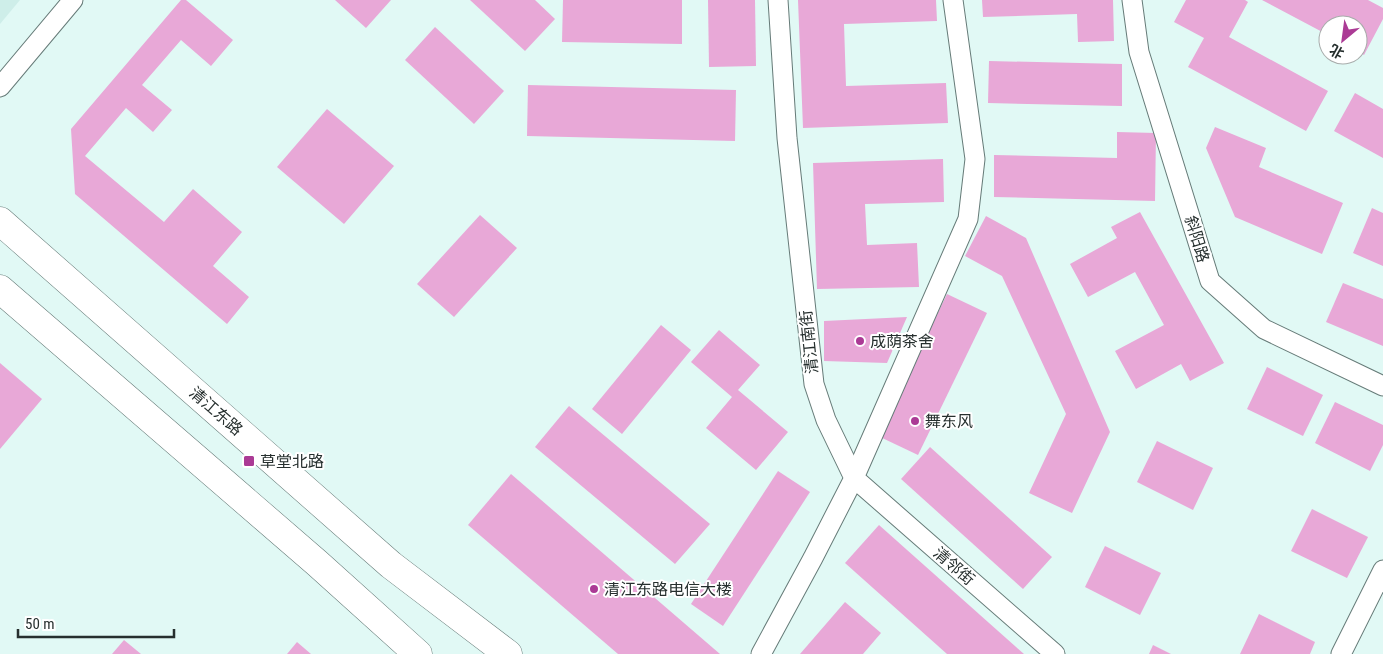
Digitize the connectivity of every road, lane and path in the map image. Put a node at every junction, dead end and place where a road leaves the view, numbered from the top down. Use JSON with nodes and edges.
{"nodes":[{"id":1,"x":73,"y":0,"type":"edge"},
{"id":2,"x":778,"y":0,"type":"edge"},
{"id":3,"x":953,"y":0,"type":"edge"},
{"id":4,"x":1132,"y":0,"type":"edge"},
{"id":5,"x":0,"y":87,"type":"edge"},
{"id":6,"x":0,"y":221,"type":"edge"},
{"id":7,"x":0,"y":290,"type":"edge"},
{"id":8,"x":1383,"y":386,"type":"edge"},
{"id":9,"x":854,"y":478,"type":"junction"},
{"id":10,"x":1383,"y":570,"type":"edge"},
{"id":11,"x":509,"y":653,"type":"edge"},
{"id":12,"x":418,"y":654,"type":"edge"},
{"id":13,"x":761,"y":654,"type":"edge"},
{"id":14,"x":1055,"y":654,"type":"edge"},
{"id":15,"x":1341,"y":654,"type":"edge"}],
"edges":[{"from":1,"to":5,"type":"street"},
{"from":2,"to":9,"type":"street","name":"清江南街"},
{"from":3,"to":9,"type":"street"},
{"from":4,"to":8,"type":"street","name":"斜阳路"},
{"from":6,"to":11,"type":"main road","name":"清江东路"},
{"from":7,"to":12,"type":"main road"},
{"from":9,"to":13,"type":"street"},
{"from":9,"to":14,"type":"street","name":"清邻街"},
{"from":10,"to":15,"type":"street"}]}
